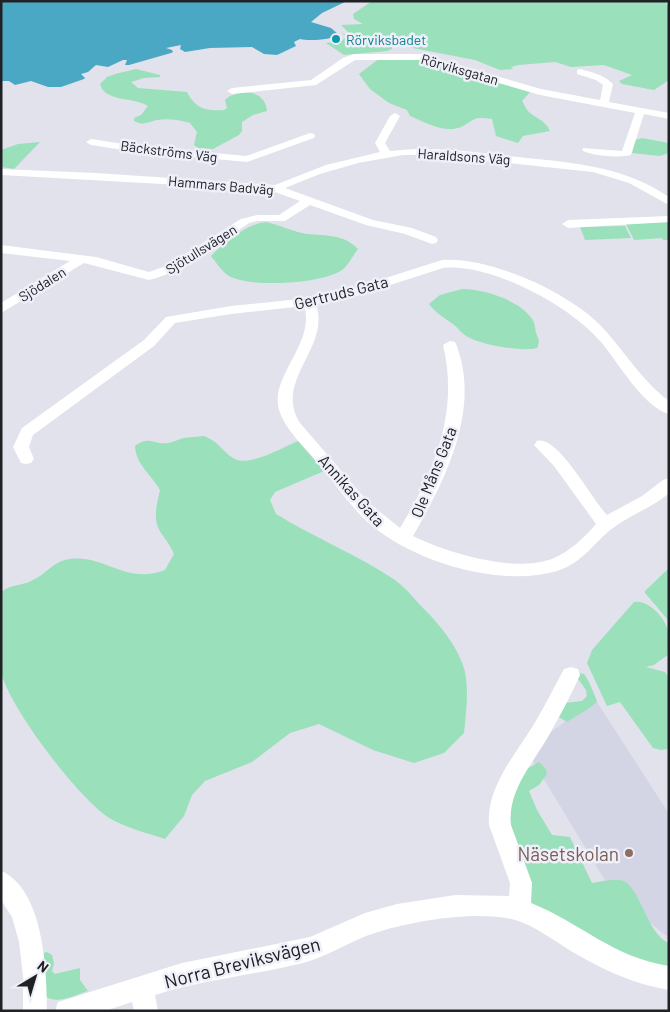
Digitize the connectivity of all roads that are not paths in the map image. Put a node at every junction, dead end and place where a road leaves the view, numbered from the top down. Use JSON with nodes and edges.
{"nodes":[{"id":1,"x":580,"y":72,"type":"dead end"},
{"id":2,"x":232,"y":91,"type":"dead end"},
{"id":3,"x":604,"y":104,"type":"junction"},
{"id":4,"x":640,"y":111,"type":"junction"},
{"id":5,"x":395,"y":116,"type":"dead end"},
{"id":6,"x":669,"y":116,"type":"edge"},
{"id":7,"x":310,"y":136,"type":"dead end"},
{"id":8,"x":91,"y":142,"type":"dead end"},
{"id":9,"x":587,"y":150,"type":"dead end"},
{"id":10,"x":387,"y":154,"type":"junction"},
{"id":11,"x":246,"y":159,"type":"junction"},
{"id":12,"x":1,"y":172,"type":"edge"},
{"id":13,"x":253,"y":185,"type":"junction"},
{"id":14,"x":275,"y":188,"type":"junction"},
{"id":15,"x":308,"y":202,"type":"junction"},
{"id":16,"x":669,"y":202,"type":"edge"},
{"id":17,"x":669,"y":219,"type":"edge"},
{"id":18,"x":568,"y":224,"type":"dead end"},
{"id":19,"x":432,"y":240,"type":"dead end"},
{"id":20,"x":1,"y":248,"type":"edge"},
{"id":21,"x":82,"y":259,"type":"junction"},
{"id":22,"x":309,"y":302,"type":"junction"},
{"id":23,"x":1,"y":309,"type":"edge"},
{"id":24,"x":450,"y":345,"type":"dead end"},
{"id":25,"x":669,"y":409,"type":"edge"},
{"id":26,"x":542,"y":445,"type":"dead end"},
{"id":27,"x":26,"y":459,"type":"dead end"},
{"id":28,"x":669,"y":484,"type":"edge"},
{"id":29,"x":606,"y":525,"type":"junction"},
{"id":30,"x":403,"y":538,"type":"junction"},
{"id":31,"x":571,"y":675,"type":"dead end"},
{"id":32,"x":1,"y":882,"type":"edge"},
{"id":33,"x":519,"y":910,"type":"junction"},
{"id":34,"x":669,"y":978,"type":"edge"},
{"id":35,"x":141,"y":987,"type":"junction"},
{"id":36,"x":36,"y":1011,"type":"edge"},
{"id":37,"x":68,"y":1011,"type":"edge"},
{"id":38,"x":146,"y":1011,"type":"edge"}],
"edges":[{"from":1,"to":3,"type":"street"},
{"from":2,"to":3,"type":"street","name":"Rörviksgatan"},
{"from":3,"to":4,"type":"street","name":"Rörviksgatan"},
{"from":4,"to":6,"type":"street","name":"Rörviksgatan"},
{"from":4,"to":9,"type":"street"},
{"from":5,"to":10,"type":"street"},
{"from":7,"to":11,"type":"street","name":"Bäckströms Väg"},
{"from":8,"to":11,"type":"street","name":"Bäckströms Väg"},
{"from":10,"to":14,"type":"street","name":"Haraldsons Väg"},
{"from":10,"to":16,"type":"street","name":"Haraldsons Väg"},
{"from":11,"to":13,"type":"street"},
{"from":12,"to":13,"type":"street","name":"Hammars Badväg"},
{"from":13,"to":14,"type":"street","name":"Hammars Badväg"},
{"from":14,"to":15,"type":"street","name":"Hammars Badväg"},
{"from":15,"to":19,"type":"street","name":"Hammars Badväg"},
{"from":15,"to":21,"type":"street","name":"Sjötullsvägen"},
{"from":17,"to":18,"type":"street"},
{"from":20,"to":21,"type":"street","name":"Sjötullsvägen"},
{"from":21,"to":23,"type":"street","name":"Sjödalen"},
{"from":22,"to":25,"type":"street","name":"Gertruds Gata"},
{"from":22,"to":27,"type":"street","name":"Gertruds Gata"},
{"from":22,"to":30,"type":"street","name":"Annikas Gata"},
{"from":24,"to":30,"type":"street","name":"Ole Måns Gata"},
{"from":26,"to":29,"type":"street"},
{"from":28,"to":29,"type":"street","name":"Annikas Gata"},
{"from":29,"to":30,"type":"street","name":"Annikas Gata"},
{"from":31,"to":33,"type":"street"},
{"from":32,"to":36,"type":"street"},
{"from":33,"to":34,"type":"street","name":"Norra Breviksvägen"},
{"from":33,"to":35,"type":"street","name":"Norra Breviksvägen"},
{"from":35,"to":37,"type":"street","name":"Norra Breviksvägen"},
{"from":35,"to":38,"type":"street"}]}
